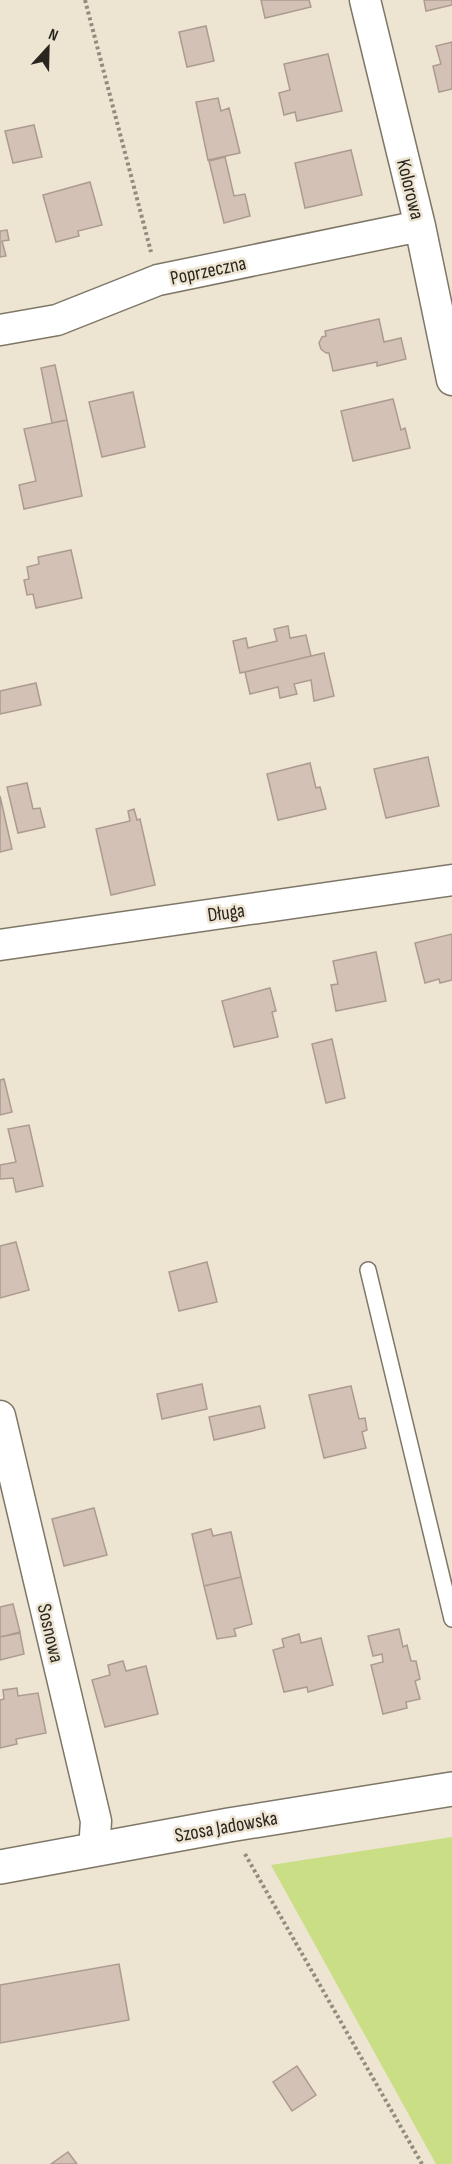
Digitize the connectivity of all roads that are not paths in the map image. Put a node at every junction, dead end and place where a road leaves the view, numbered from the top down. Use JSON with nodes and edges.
{"nodes":[{"id":1,"x":365,"y":0,"type":"edge"},
{"id":2,"x":420,"y":226,"type":"junction"},
{"id":3,"x":0,"y":330,"type":"edge"},
{"id":4,"x":452,"y":380,"type":"edge"},
{"id":5,"x":452,"y":880,"type":"edge"},
{"id":6,"x":0,"y":945,"type":"edge"},
{"id":7,"x":368,"y":1270,"type":"dead end"},
{"id":8,"x":0,"y":1416,"type":"edge"},
{"id":9,"x":452,"y":1619,"type":"edge"},
{"id":10,"x":452,"y":1789,"type":"edge"},
{"id":11,"x":94,"y":1850,"type":"junction"},
{"id":12,"x":0,"y":1867,"type":"edge"}],
"edges":[{"from":1,"to":2,"type":"street","name":"Kolorowa"},
{"from":2,"to":3,"type":"street","name":"Poprzeczna"},
{"from":2,"to":4,"type":"street","name":"Kolorowa"},
{"from":5,"to":6,"type":"street","name":"Długa"},
{"from":7,"to":9,"type":"lane"},
{"from":8,"to":11,"type":"street","name":"Sosnowa"},
{"from":10,"to":11,"type":"main road","name":"Szosa Jadowska"},
{"from":11,"to":12,"type":"main road","name":"Szosa Jadowska"}]}
